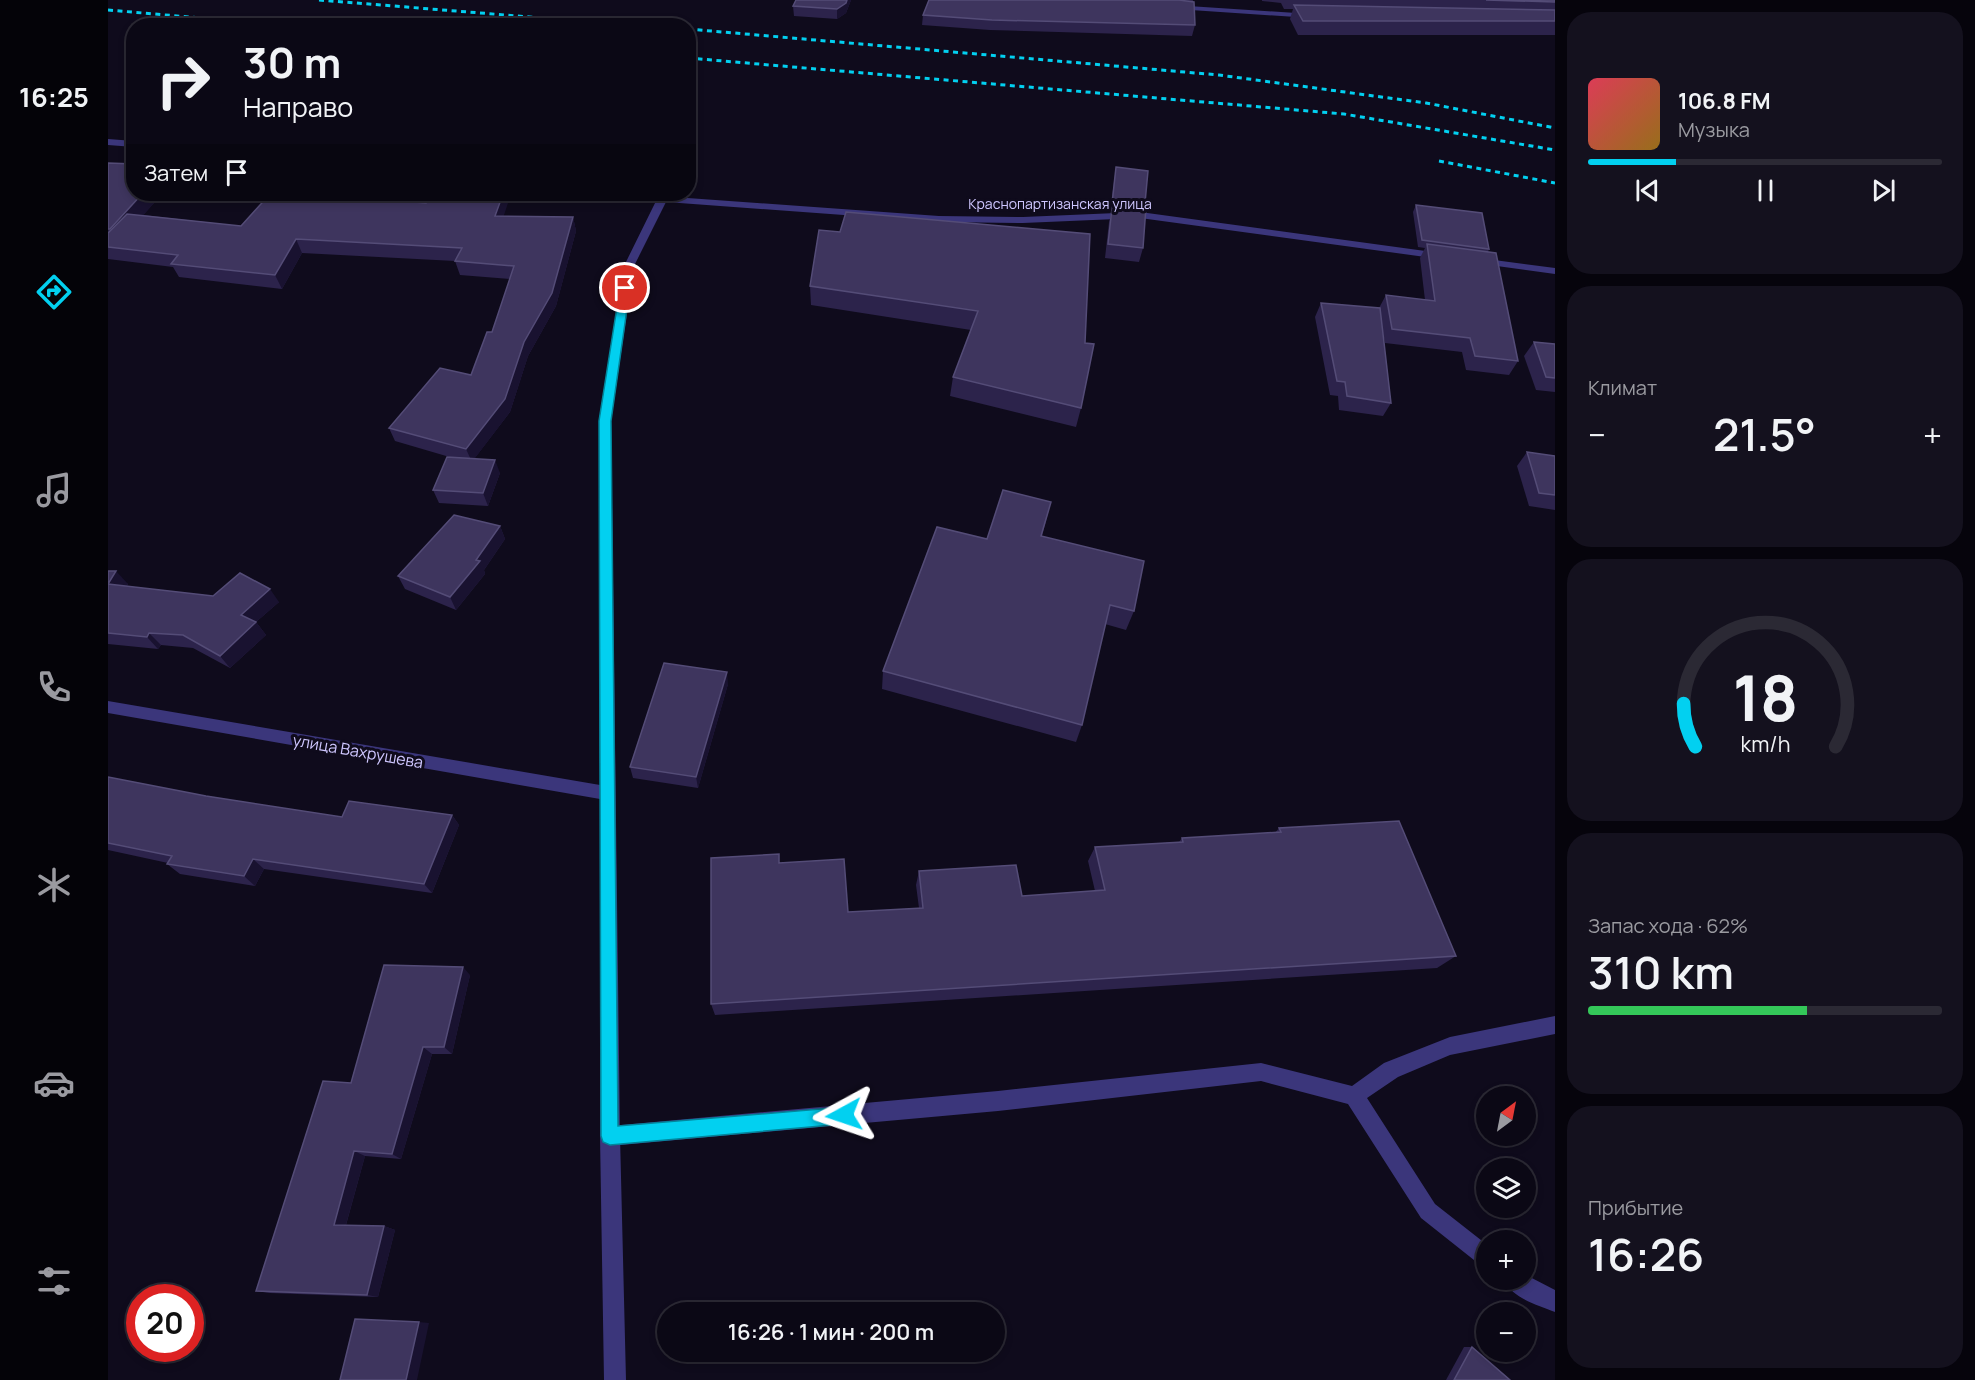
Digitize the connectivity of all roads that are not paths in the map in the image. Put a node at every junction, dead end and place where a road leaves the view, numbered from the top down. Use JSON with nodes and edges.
{"nodes":[{"id":1,"x":1164,"y":6,"type":"edge"},
{"id":2,"x":1318,"y":16,"type":"edge"},
{"id":3,"x":108,"y":142,"type":"edge"},
{"id":4,"x":126,"y":143,"type":"edge"},
{"id":5,"x":696,"y":199,"type":"edge"},
{"id":6,"x":661,"y":201,"type":"edge"},
{"id":7,"x":1448,"y":256,"type":"edge"},
{"id":8,"x":1472,"y":260,"type":"edge"},
{"id":9,"x":1555,"y":271,"type":"edge"},
{"id":10,"x":108,"y":707,"type":"edge"},
{"id":11,"x":609,"y":794,"type":"junction"},
{"id":12,"x":1555,"y":1025,"type":"edge"},
{"id":13,"x":1354,"y":1096,"type":"junction"},
{"id":14,"x":610,"y":1136,"type":"junction"},
{"id":15,"x":1476,"y":1249,"type":"edge"},
{"id":16,"x":1529,"y":1290,"type":"edge"},
{"id":17,"x":1555,"y":1301,"type":"edge"},
{"id":18,"x":615,"y":1380,"type":"edge"}],
"edges":[{"from":1,"to":2,"type":"street"},
{"from":3,"to":4,"type":"street"},
{"from":5,"to":7,"type":"street","name":"Краснопартизанская улица"},
{"from":6,"to":11,"type":"street"},
{"from":8,"to":9,"type":"street"},
{"from":10,"to":11,"type":"street","name":"улица Вахрушева"},
{"from":11,"to":14,"type":"street"},
{"from":12,"to":13,"type":"street"},
{"from":13,"to":14,"type":"street"},
{"from":13,"to":15,"type":"street"},
{"from":14,"to":18,"type":"street"},
{"from":16,"to":17,"type":"street"}]}
